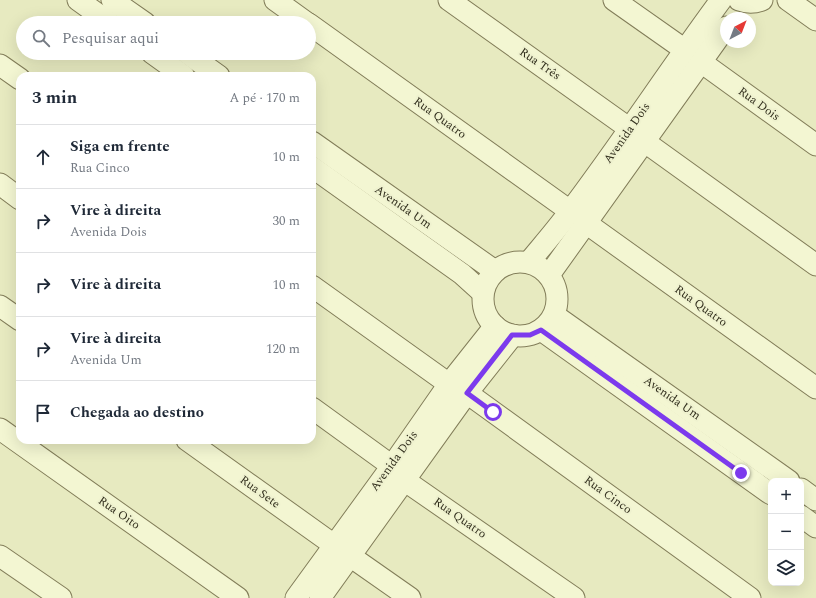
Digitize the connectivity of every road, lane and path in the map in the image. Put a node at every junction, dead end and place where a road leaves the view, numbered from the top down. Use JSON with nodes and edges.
{"nodes":[{"id":1,"x":78,"y":0,"type":"edge"},
{"id":2,"x":112,"y":0,"type":"edge"},
{"id":3,"x":275,"y":0,"type":"edge"},
{"id":4,"x":449,"y":0,"type":"edge"},
{"id":5,"x":614,"y":0,"type":"edge"},
{"id":6,"x":721,"y":0,"type":"edge"},
{"id":7,"x":788,"y":0,"type":"edge"},
{"id":8,"x":100,"y":16,"type":"edge"},
{"id":9,"x":135,"y":16,"type":"edge"},
{"id":10,"x":297,"y":16,"type":"edge"},
{"id":11,"x":816,"y":20,"type":"edge"},
{"id":12,"x":316,"y":30,"type":"edge"},
{"id":13,"x":720,"y":35,"type":"edge"},
{"id":14,"x":684,"y":50,"type":"junction"},
{"id":15,"x":162,"y":60,"type":"edge"},
{"id":16,"x":197,"y":60,"type":"edge"},
{"id":17,"x":701,"y":62,"type":"junction"},
{"id":18,"x":0,"y":65,"type":"edge"},
{"id":19,"x":178,"y":72,"type":"edge"},
{"id":20,"x":214,"y":72,"type":"edge"},
{"id":21,"x":16,"y":76,"type":"edge"},
{"id":22,"x":638,"y":135,"type":"junction"},
{"id":23,"x":316,"y":145,"type":"edge"},
{"id":24,"x":816,"y":145,"type":"edge"},
{"id":25,"x":316,"y":170,"type":"edge"},
{"id":26,"x":0,"y":184,"type":"edge"},
{"id":27,"x":16,"y":196,"type":"edge"},
{"id":28,"x":578,"y":217,"type":"junction"},
{"id":29,"x":529,"y":262,"type":"junction"},
{"id":30,"x":816,"y":265,"type":"edge"},
{"id":31,"x":495,"y":271,"type":"junction"},
{"id":32,"x":549,"y":275,"type":"junction"},
{"id":33,"x":316,"y":289,"type":"edge"},
{"id":34,"x":483,"y":293,"type":"junction"},
{"id":35,"x":0,"y":306,"type":"edge"},
{"id":36,"x":16,"y":317,"type":"edge"},
{"id":37,"x":548,"y":322,"type":"junction"},
{"id":38,"x":504,"y":330,"type":"junction"},
{"id":39,"x":458,"y":388,"type":"junction"},
{"id":40,"x":816,"y":388,"type":"edge"},
{"id":41,"x":316,"y":411,"type":"edge"},
{"id":42,"x":0,"y":429,"type":"edge"},
{"id":43,"x":16,"y":440,"type":"edge"},
{"id":44,"x":21,"y":444,"type":"edge"},
{"id":45,"x":193,"y":444,"type":"edge"},
{"id":46,"x":398,"y":473,"type":"junction"},
{"id":47,"x":785,"y":478,"type":"edge"},
{"id":48,"x":804,"y":491,"type":"edge"},
{"id":49,"x":768,"y":492,"type":"edge"},
{"id":50,"x":816,"y":500,"type":"edge"},
{"id":51,"x":804,"y":518,"type":"edge"},
{"id":52,"x":816,"y":527,"type":"edge"},
{"id":53,"x":342,"y":550,"type":"junction"},
{"id":54,"x":0,"y":556,"type":"edge"},
{"id":55,"x":61,"y":598,"type":"edge"},
{"id":56,"x":238,"y":598,"type":"edge"},
{"id":57,"x":296,"y":598,"type":"edge"},
{"id":58,"x":320,"y":598,"type":"edge"},
{"id":59,"x":410,"y":598,"type":"edge"},
{"id":60,"x":574,"y":598,"type":"edge"},
{"id":61,"x":750,"y":598,"type":"edge"}],
"edges":[{"from":1,"to":8,"type":"street"},
{"from":2,"to":9,"type":"street"},
{"from":3,"to":10,"type":"street","name":"Rua Quatro"},
{"from":4,"to":22,"type":"street","name":"Rua Três"},
{"from":5,"to":14,"type":"street"},
{"from":6,"to":14,"type":"street","name":"Avenida Dois"},
{"from":7,"to":11,"type":"street"},
{"from":12,"to":28,"type":"street","name":"Rua Quatro"},
{"from":13,"to":17,"type":"street","name":"Avenida Dois"},
{"from":14,"to":22,"type":"street","name":"Avenida Dois"},
{"from":15,"to":19,"type":"street"},
{"from":16,"to":20,"type":"street"},
{"from":17,"to":22,"type":"street","name":"Avenida Dois"},
{"from":17,"to":24,"type":"street","name":"Rua Dois"},
{"from":18,"to":21,"type":"street"},
{"from":22,"to":28,"type":"street","name":"Avenida Dois"},
{"from":22,"to":30,"type":"street","name":"Rua Três"},
{"from":23,"to":31,"type":"street","name":"Avenida Um"},
{"from":25,"to":34,"type":"street","name":"Avenida Um"},
{"from":26,"to":27,"type":"street"},
{"from":28,"to":29,"type":"street","name":"Avenida Dois"},
{"from":28,"to":32,"type":"street","name":"Avenida Dois"},
{"from":28,"to":40,"type":"street","name":"Rua Quatro"},
{"from":29,"to":31,"type":"street"},
{"from":29,"to":32,"type":"street"},
{"from":31,"to":34,"type":"street"},
{"from":32,"to":37,"type":"street"},
{"from":33,"to":39,"type":"street","name":"Rua Cinco"},
{"from":34,"to":38,"type":"street"},
{"from":35,"to":36,"type":"street"},
{"from":37,"to":38,"type":"street"},
{"from":37,"to":47,"type":"street","name":"Avenida Um"},
{"from":37,"to":49,"type":"street","name":"Avenida Um"},
{"from":38,"to":39,"type":"street","name":"Avenida Dois"},
{"from":39,"to":46,"type":"street","name":"Avenida Dois"},
{"from":39,"to":61,"type":"street","name":"Rua Cinco"},
{"from":41,"to":46,"type":"street","name":"Rua Quatro"},
{"from":42,"to":43,"type":"street","name":"Rua Oito"},
{"from":44,"to":56,"type":"street","name":"Rua Oito"},
{"from":45,"to":53,"type":"street","name":"Rua Sete"},
{"from":46,"to":53,"type":"street","name":"Avenida Dois"},
{"from":46,"to":60,"type":"street","name":"Rua Quatro"},
{"from":48,"to":50,"type":"street"},
{"from":51,"to":52,"type":"street"},
{"from":53,"to":57,"type":"street","name":"Avenida Dois"},
{"from":53,"to":58,"type":"street","name":"Avenida Dois"},
{"from":53,"to":59,"type":"street","name":"Rua Sete"},
{"from":54,"to":55,"type":"street"}]}
